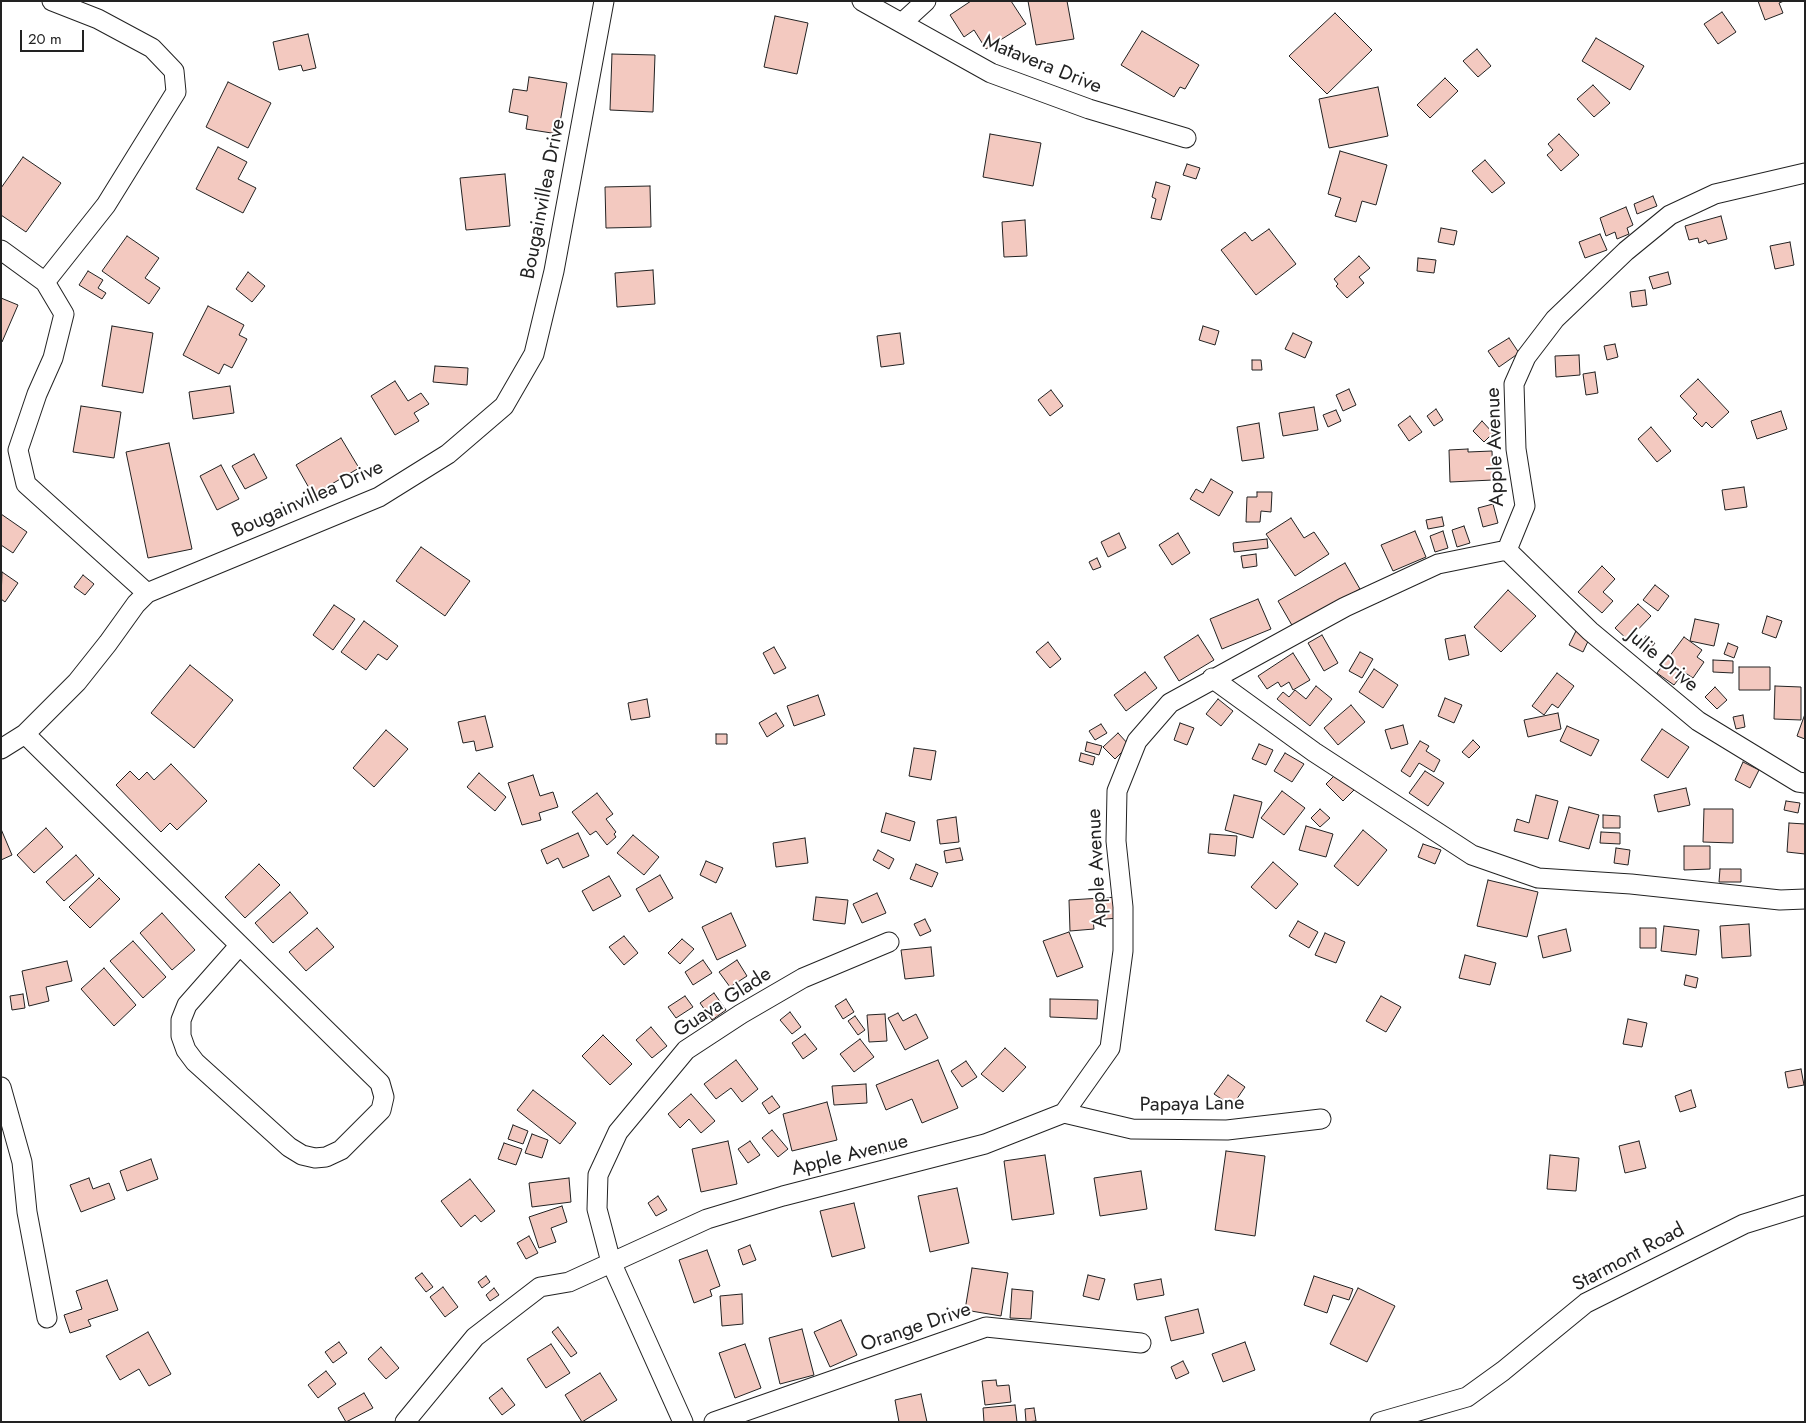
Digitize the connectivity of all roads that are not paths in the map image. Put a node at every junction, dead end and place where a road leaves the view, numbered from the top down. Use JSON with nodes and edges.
{"nodes":[{"id":1,"x":52,"y":1,"type":"edge"},
{"id":2,"x":604,"y":1,"type":"edge"},
{"id":3,"x":862,"y":1,"type":"edge"},
{"id":4,"x":926,"y":1,"type":"edge"},
{"id":5,"x":903,"y":22,"type":"junction"},
{"id":6,"x":1186,"y":138,"type":"dead end"},
{"id":7,"x":1805,"y":173,"type":"edge"},
{"id":8,"x":1,"y":250,"type":"edge"},
{"id":9,"x":45,"y":282,"type":"junction"},
{"id":10,"x":1507,"y":550,"type":"junction"},
{"id":11,"x":147,"y":593,"type":"junction"},
{"id":12,"x":1212,"y":678,"type":"junction"},
{"id":13,"x":25,"y":734,"type":"junction"},
{"id":14,"x":1,"y":749,"type":"edge"},
{"id":15,"x":1805,"y":783,"type":"edge"},
{"id":16,"x":1805,"y":899,"type":"edge"},
{"id":17,"x":889,"y":942,"type":"dead end"},
{"id":18,"x":239,"y":946,"type":"junction"},
{"id":19,"x":1,"y":1087,"type":"edge"},
{"id":20,"x":1064,"y":1113,"type":"junction"},
{"id":21,"x":1321,"y":1119,"type":"dead end"},
{"id":22,"x":1805,"y":1205,"type":"edge"},
{"id":23,"x":611,"y":1262,"type":"junction"},
{"id":24,"x":47,"y":1318,"type":"dead end"},
{"id":25,"x":1141,"y":1343,"type":"dead end"},
{"id":26,"x":1400,"y":1419,"type":"edge"},
{"id":27,"x":405,"y":1422,"type":"edge"},
{"id":28,"x":683,"y":1422,"type":"edge"},
{"id":29,"x":714,"y":1422,"type":"edge"},
{"id":30,"x":1380,"y":1422,"type":"edge"}],
"edges":[{"from":1,"to":9,"type":"street"},
{"from":2,"to":11,"type":"street","name":"Bougainvillea Drive"},
{"from":3,"to":5,"type":"street","name":"Matavera Drive"},
{"from":4,"to":5,"type":"street"},
{"from":5,"to":6,"type":"street","name":"Matavera Drive"},
{"from":7,"to":10,"type":"street","name":"Apple Avenue"},
{"from":8,"to":9,"type":"street"},
{"from":9,"to":11,"type":"street"},
{"from":10,"to":12,"type":"street","name":"Apple Avenue"},
{"from":10,"to":15,"type":"street","name":"Julie Drive"},
{"from":11,"to":13,"type":"street","name":"Bougainvillea Drive"},
{"from":12,"to":16,"type":"street"},
{"from":12,"to":20,"type":"street","name":"Apple Avenue"},
{"from":13,"to":14,"type":"street","name":"Bougainvillea Drive"},
{"from":13,"to":18,"type":"street"},
{"from":17,"to":23,"type":"street","name":"Guava Glade"},
{"from":18,"to":18,"type":"street"},
{"from":19,"to":24,"type":"street"},
{"from":20,"to":21,"type":"street","name":"Papaya Lane"},
{"from":20,"to":23,"type":"street","name":"Apple Avenue"},
{"from":22,"to":26,"type":"street","name":"Starmont Road"},
{"from":23,"to":27,"type":"street","name":"Apple Avenue"},
{"from":23,"to":28,"type":"street","name":"Guava Glade"},
{"from":25,"to":29,"type":"street","name":"Orange Drive"},
{"from":26,"to":30,"type":"street","name":"Starmont Road"}]}
